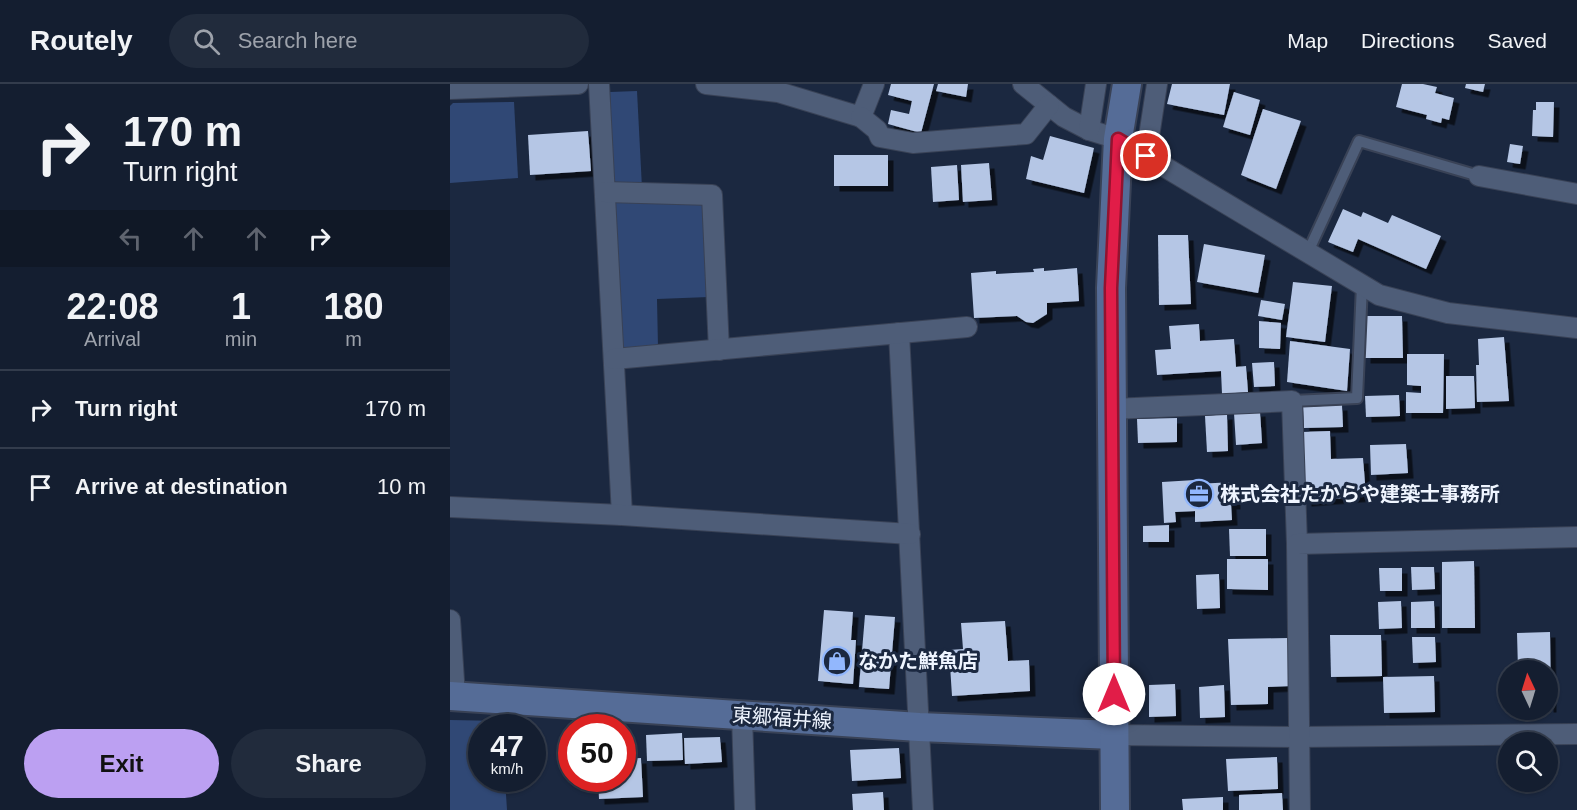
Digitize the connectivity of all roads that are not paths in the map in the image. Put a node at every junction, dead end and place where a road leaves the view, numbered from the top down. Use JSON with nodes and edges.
{"nodes":[{"id":1,"x":578,"y":84,"type":"edge"},
{"id":2,"x":599,"y":84,"type":"edge"},
{"id":3,"x":706,"y":84,"type":"edge"},
{"id":4,"x":874,"y":84,"type":"edge"},
{"id":5,"x":1023,"y":84,"type":"edge"},
{"id":6,"x":1096,"y":84,"type":"edge"},
{"id":7,"x":1127,"y":84,"type":"edge"},
{"id":8,"x":1157,"y":84,"type":"edge"},
{"id":9,"x":450,"y":89,"type":"edge"},
{"id":10,"x":1049,"y":105,"type":"junction"},
{"id":11,"x":861,"y":117,"type":"junction"},
{"id":12,"x":1089,"y":130,"type":"junction"},
{"id":13,"x":1118,"y":139,"type":"junction"},
{"id":14,"x":1146,"y":156,"type":"junction"},
{"id":15,"x":1479,"y":176,"type":"joint"},
{"id":16,"x":605,"y":192,"type":"junction"},
{"id":17,"x":1577,"y":194,"type":"edge"},
{"id":18,"x":1308,"y":252,"type":"junction"},
{"id":19,"x":1362,"y":285,"type":"junction"},
{"id":20,"x":967,"y":327,"type":"dead end"},
{"id":21,"x":1577,"y":328,"type":"edge"},
{"id":22,"x":899,"y":333,"type":"junction"},
{"id":23,"x":719,"y":350,"type":"junction"},
{"id":24,"x":614,"y":359,"type":"junction"},
{"id":25,"x":1292,"y":401,"type":"junction"},
{"id":26,"x":1112,"y":410,"type":"junction"},
{"id":27,"x":450,"y":507,"type":"edge"},
{"id":28,"x":622,"y":514,"type":"junction"},
{"id":29,"x":910,"y":534,"type":"junction"},
{"id":30,"x":1577,"y":537,"type":"edge"},
{"id":31,"x":1297,"y":544,"type":"junction"},
{"id":32,"x":450,"y":620,"type":"edge"},
{"id":33,"x":452,"y":696,"type":"edge"},
{"id":34,"x":742,"y":715,"type":"junction"},
{"id":35,"x":919,"y":727,"type":"junction"},
{"id":36,"x":1577,"y":734,"type":"edge"},
{"id":37,"x":1114,"y":735,"type":"junction"},
{"id":38,"x":1298,"y":737,"type":"junction"},
{"id":39,"x":745,"y":810,"type":"edge"},
{"id":40,"x":923,"y":810,"type":"edge"},
{"id":41,"x":1116,"y":810,"type":"edge"},
{"id":42,"x":1300,"y":810,"type":"edge"}],
"edges":[{"from":1,"to":9,"type":"street"},
{"from":2,"to":16,"type":"street"},
{"from":3,"to":11,"type":"street"},
{"from":4,"to":11,"type":"street"},
{"from":5,"to":10,"type":"street"},
{"from":6,"to":12,"type":"street"},
{"from":7,"to":13,"type":"main road"},
{"from":8,"to":14,"type":"street"},
{"from":10,"to":11,"type":"street"},
{"from":10,"to":12,"type":"street"},
{"from":12,"to":13,"type":"street"},
{"from":13,"to":14,"type":"street"},
{"from":13,"to":26,"type":"main road"},
{"from":14,"to":18,"type":"street"},
{"from":15,"to":17,"type":"street"},
{"from":15,"to":18,"type":"lane"},
{"from":16,"to":23,"type":"street"},
{"from":16,"to":24,"type":"street"},
{"from":18,"to":19,"type":"street"},
{"from":19,"to":21,"type":"street"},
{"from":19,"to":25,"type":"lane"},
{"from":20,"to":22,"type":"street"},
{"from":22,"to":23,"type":"street"},
{"from":22,"to":29,"type":"street"},
{"from":23,"to":24,"type":"street"},
{"from":24,"to":28,"type":"street"},
{"from":25,"to":26,"type":"street"},
{"from":25,"to":31,"type":"street"},
{"from":26,"to":37,"type":"main road"},
{"from":27,"to":28,"type":"street"},
{"from":28,"to":29,"type":"street"},
{"from":29,"to":35,"type":"street"},
{"from":30,"to":31,"type":"street"},
{"from":31,"to":38,"type":"street"},
{"from":32,"to":33,"type":"street"},
{"from":33,"to":34,"type":"main road","name":"東郷福井線"},
{"from":34,"to":35,"type":"main road","name":"東郷福井線"},
{"from":34,"to":39,"type":"street"},
{"from":35,"to":37,"type":"main road","name":"東郷福井線"},
{"from":35,"to":40,"type":"street"},
{"from":36,"to":38,"type":"street"},
{"from":37,"to":38,"type":"street"},
{"from":37,"to":41,"type":"main road"},
{"from":38,"to":42,"type":"street"}]}
